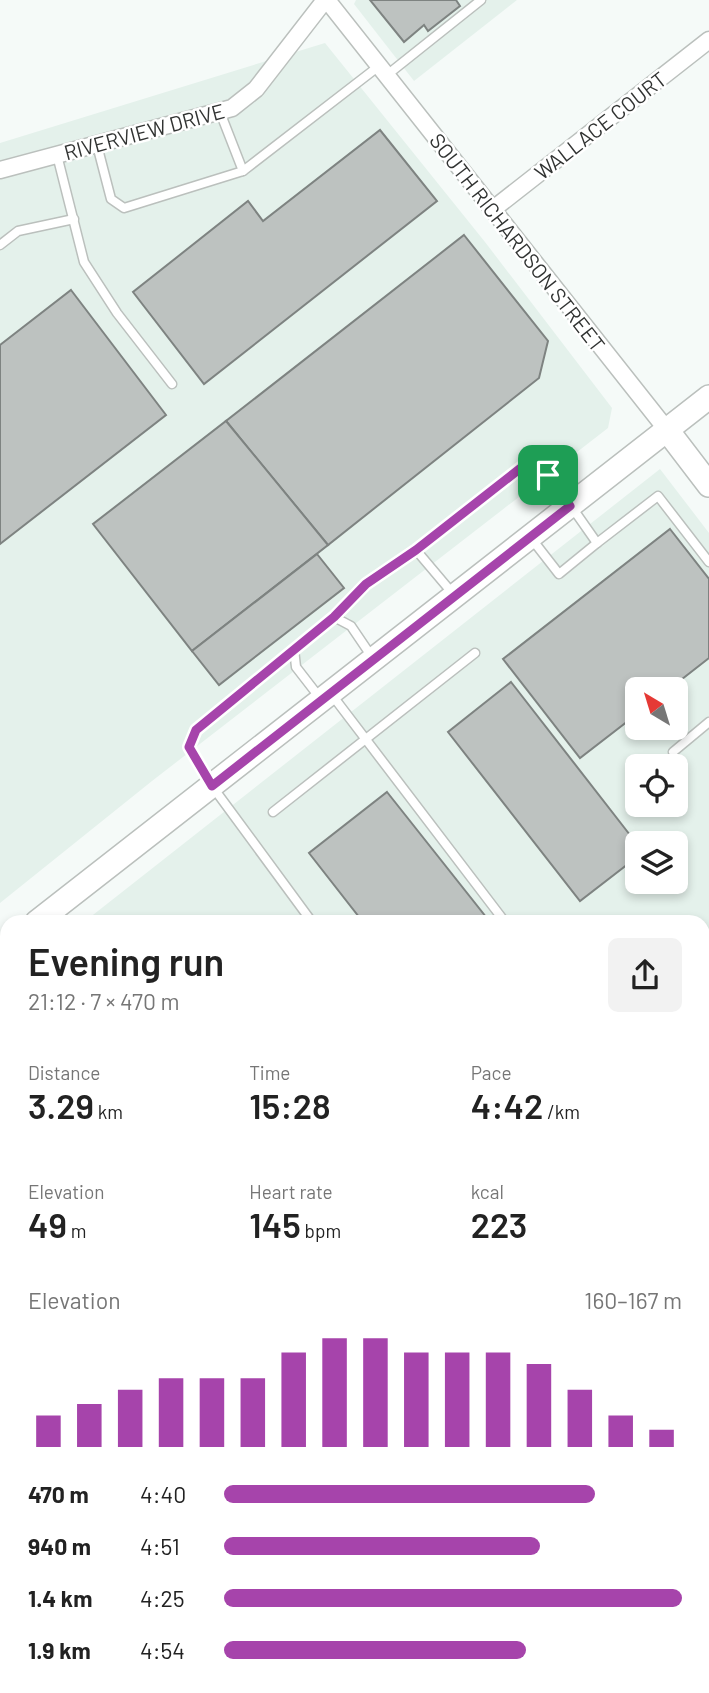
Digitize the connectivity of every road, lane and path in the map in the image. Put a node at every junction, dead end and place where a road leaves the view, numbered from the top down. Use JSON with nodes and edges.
{"nodes":[{"id":1,"x":326,"y":0,"type":"edge"},
{"id":2,"x":481,"y":0,"type":"edge"},
{"id":3,"x":709,"y":40,"type":"edge"},
{"id":4,"x":383,"y":71,"type":"junction"},
{"id":5,"x":220,"y":112,"type":"junction"},
{"id":6,"x":97,"y":145,"type":"junction"},
{"id":7,"x":57,"y":155,"type":"junction"},
{"id":8,"x":0,"y":170,"type":"edge"},
{"id":9,"x":243,"y":171,"type":"junction"},
{"id":10,"x":492,"y":210,"type":"junction"},
{"id":11,"x":74,"y":219,"type":"junction"},
{"id":12,"x":0,"y":245,"type":"edge"},
{"id":13,"x":172,"y":384,"type":"dead end"},
{"id":14,"x":709,"y":397,"type":"edge"},
{"id":15,"x":667,"y":430,"type":"junction"},
{"id":16,"x":709,"y":485,"type":"edge"},
{"id":17,"x":570,"y":506,"type":"junction"},
{"id":18,"x":530,"y":537,"type":"junction"},
{"id":19,"x":597,"y":543,"type":"junction"},
{"id":20,"x":416,"y":550,"type":"junction"},
{"id":21,"x":709,"y":562,"type":"edge"},
{"id":22,"x":455,"y":596,"type":"junction"},
{"id":23,"x":334,"y":617,"type":"junction"},
{"id":24,"x":294,"y":649,"type":"junction"},
{"id":25,"x":475,"y":653,"type":"dead end"},
{"id":26,"x":374,"y":659,"type":"junction"},
{"id":27,"x":326,"y":696,"type":"junction"},
{"id":28,"x":709,"y":722,"type":"edge"},
{"id":29,"x":366,"y":740,"type":"junction"},
{"id":30,"x":673,"y":751,"type":"dead end"},
{"id":31,"x":212,"y":786,"type":"junction"},
{"id":32,"x":273,"y":812,"type":"dead end"},
{"id":33,"x":46,"y":915,"type":"edge"},
{"id":34,"x":307,"y":915,"type":"edge"},
{"id":35,"x":500,"y":915,"type":"edge"}],
"edges":[{"from":1,"to":4,"type":"street","name":"SOUTH RICHARDSON STREET"},
{"from":1,"to":5,"type":"street","name":"RIVERVIEW DRIVE"},
{"from":2,"to":4,"type":"lane"},
{"from":3,"to":10,"type":"street","name":"WALLACE COURT"},
{"from":4,"to":9,"type":"lane"},
{"from":4,"to":10,"type":"street","name":"SOUTH RICHARDSON STREET"},
{"from":5,"to":6,"type":"street","name":"RIVERVIEW DRIVE"},
{"from":5,"to":9,"type":"lane"},
{"from":6,"to":7,"type":"street","name":"RIVERVIEW DRIVE"},
{"from":6,"to":9,"type":"lane"},
{"from":7,"to":8,"type":"street","name":"RIVERVIEW DRIVE"},
{"from":7,"to":11,"type":"lane"},
{"from":10,"to":15,"type":"street","name":"SOUTH RICHARDSON STREET"},
{"from":11,"to":12,"type":"lane"},
{"from":11,"to":13,"type":"lane"},
{"from":14,"to":15,"type":"main road"},
{"from":15,"to":16,"type":"main road","name":"SOUTH RICHARDSON STREET"},
{"from":15,"to":17,"type":"main road"},
{"from":17,"to":18,"type":"main road"},
{"from":17,"to":19,"type":"lane"},
{"from":17,"to":20,"type":"lane"},
{"from":18,"to":19,"type":"lane"},
{"from":18,"to":22,"type":"main road"},
{"from":19,"to":21,"type":"lane"},
{"from":20,"to":22,"type":"lane"},
{"from":20,"to":23,"type":"lane"},
{"from":22,"to":26,"type":"main road"},
{"from":23,"to":24,"type":"lane"},
{"from":23,"to":26,"type":"lane"},
{"from":24,"to":27,"type":"lane"},
{"from":24,"to":31,"type":"lane"},
{"from":25,"to":29,"type":"lane"},
{"from":26,"to":27,"type":"main road"},
{"from":27,"to":29,"type":"lane"},
{"from":27,"to":31,"type":"main road"},
{"from":28,"to":30,"type":"lane"},
{"from":29,"to":32,"type":"lane"},
{"from":29,"to":35,"type":"lane"},
{"from":31,"to":33,"type":"main road"},
{"from":31,"to":34,"type":"lane"}]}
